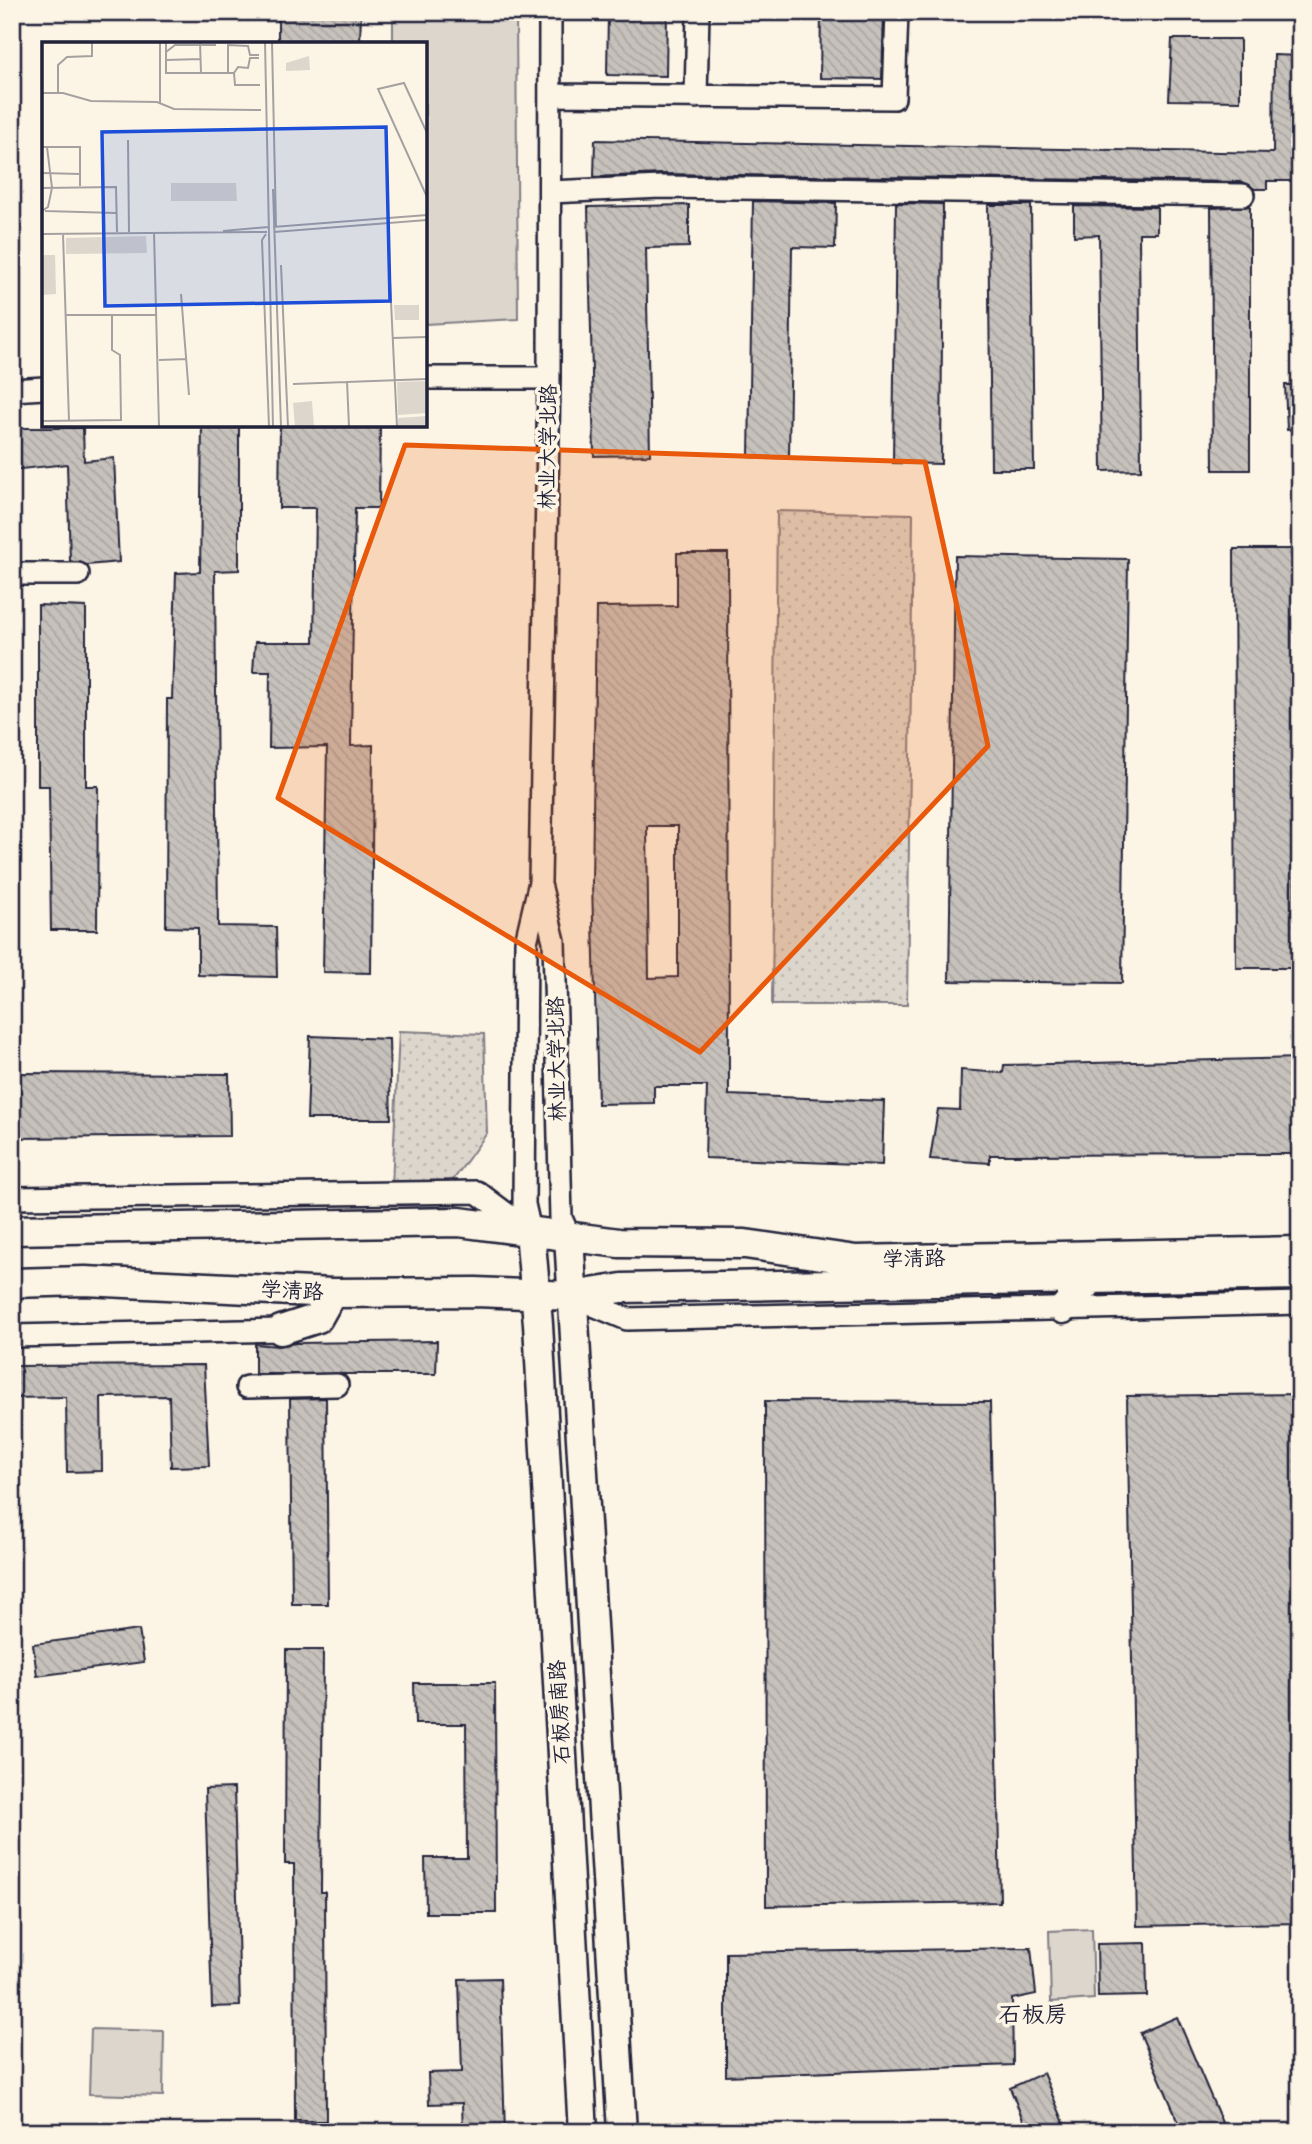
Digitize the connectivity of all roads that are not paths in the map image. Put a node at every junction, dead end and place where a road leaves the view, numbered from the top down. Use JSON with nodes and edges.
{"nodes":[{"id":1,"x":550,"y":12,"type":"edge"},
{"id":2,"x":698,"y":12,"type":"edge"},
{"id":3,"x":897,"y":12,"type":"edge"},
{"id":4,"x":550,"y":95,"type":"junction"},
{"id":5,"x":696,"y":97,"type":"junction"},
{"id":6,"x":550,"y":192,"type":"junction"},
{"id":7,"x":1243,"y":195,"type":"dead end"},
{"id":8,"x":549,"y":378,"type":"junction"},
{"id":9,"x":427,"y":379,"type":"edge"},
{"id":10,"x":42,"y":388,"type":"edge"},
{"id":11,"x":12,"y":390,"type":"edge"},
{"id":12,"x":12,"y":574,"type":"edge"},
{"id":13,"x":78,"y":574,"type":"dead end"},
{"id":14,"x":540,"y":883,"type":"junction"},
{"id":15,"x":12,"y":1198,"type":"edge"},
{"id":16,"x":12,"y":1230,"type":"edge"},
{"id":17,"x":530,"y":1231,"type":"junction"},
{"id":18,"x":569,"y":1236,"type":"junction"},
{"id":19,"x":1300,"y":1251,"type":"edge"},
{"id":20,"x":1300,"y":1275,"type":"edge"},
{"id":21,"x":1090,"y":1280,"type":"junction"},
{"id":22,"x":12,"y":1283,"type":"edge"},
{"id":23,"x":332,"y":1293,"type":"junction"},
{"id":24,"x":534,"y":1293,"type":"junction"},
{"id":25,"x":572,"y":1296,"type":"junction"},
{"id":26,"x":1300,"y":1304,"type":"edge"},
{"id":27,"x":1063,"y":1309,"type":"junction"},
{"id":28,"x":281,"y":1330,"type":"joint"},
{"id":29,"x":12,"y":1336,"type":"edge"},
{"id":30,"x":337,"y":1385,"type":"dead end"},
{"id":31,"x":247,"y":1387,"type":"dead end"},
{"id":32,"x":583,"y":2132,"type":"edge"},
{"id":33,"x":622,"y":2132,"type":"edge"}],
"edges":[{"from":1,"to":4,"type":"street","name":"林业大学北路"},
{"from":2,"to":5,"type":"street"},
{"from":3,"to":5,"type":"street"},
{"from":4,"to":5,"type":"street"},
{"from":4,"to":6,"type":"street","name":"林业大学北路"},
{"from":6,"to":7,"type":"street"},
{"from":6,"to":8,"type":"street","name":"林业大学北路"},
{"from":8,"to":9,"type":"street"},
{"from":8,"to":14,"type":"street","name":"林业大学北路"},
{"from":10,"to":11,"type":"street"},
{"from":12,"to":13,"type":"street"},
{"from":14,"to":17,"type":"street","name":"林业大学北路"},
{"from":14,"to":18,"type":"street","name":"林业大学北路"},
{"from":15,"to":17,"type":"street","name":"学清路"},
{"from":16,"to":17,"type":"main road","name":"学清路"},
{"from":17,"to":18,"type":"main road","name":"学清路"},
{"from":17,"to":24,"type":"main road","name":"石板房南路"},
{"from":18,"to":19,"type":"main road","name":"学清路"},
{"from":18,"to":25,"type":"main road","name":"石板房南路"},
{"from":20,"to":21,"type":"main road","name":"学清路"},
{"from":21,"to":25,"type":"main road","name":"学清路"},
{"from":21,"to":27,"type":"main road"},
{"from":22,"to":23,"type":"main road","name":"学清路"},
{"from":23,"to":24,"type":"main road","name":"学清路"},
{"from":23,"to":28,"type":"main road"},
{"from":24,"to":25,"type":"main road","name":"学清路"},
{"from":24,"to":32,"type":"main road","name":"石板房南路"},
{"from":25,"to":27,"type":"street","name":"学清路"},
{"from":25,"to":33,"type":"main road","name":"石板房南路"},
{"from":26,"to":27,"type":"street","name":"学清路"},
{"from":28,"to":29,"type":"street","name":"学清路"},
{"from":30,"to":31,"type":"street"}]}
